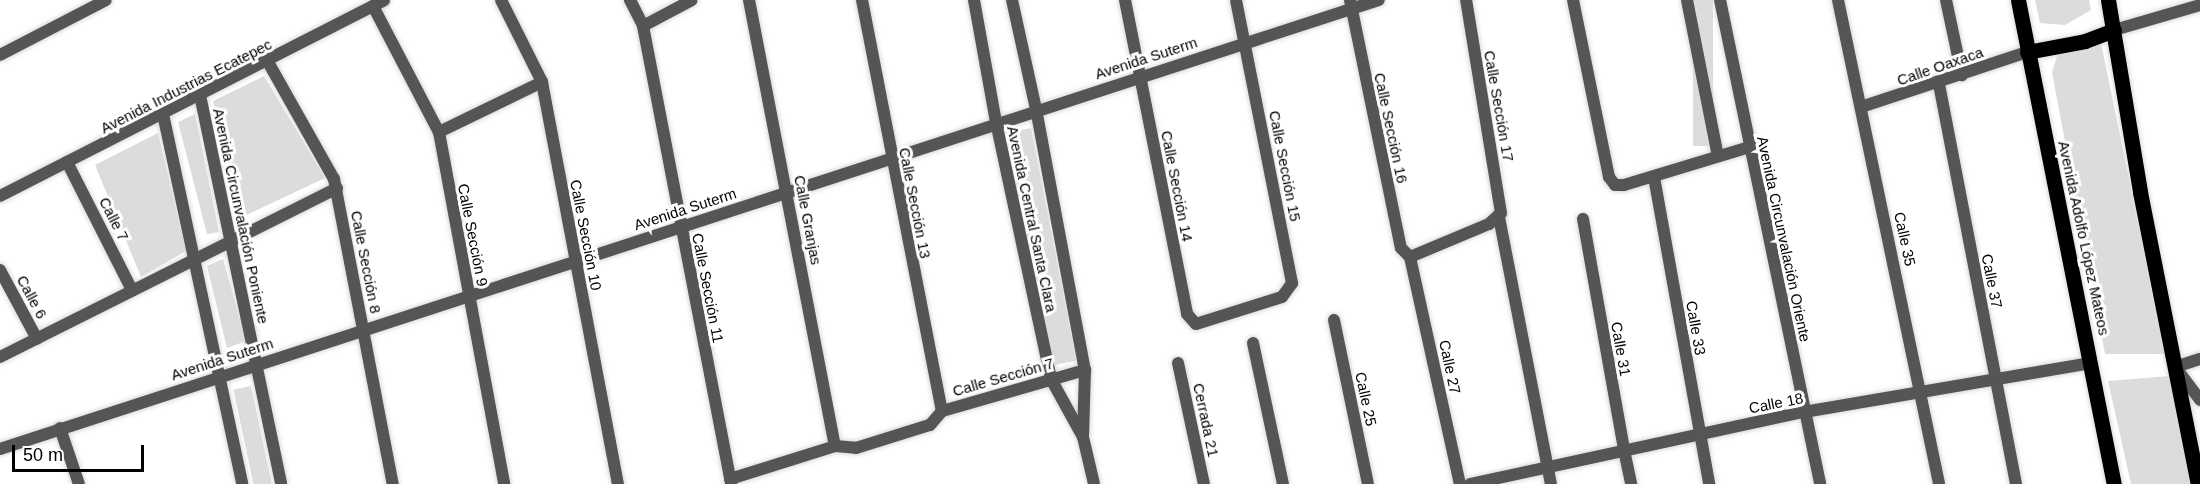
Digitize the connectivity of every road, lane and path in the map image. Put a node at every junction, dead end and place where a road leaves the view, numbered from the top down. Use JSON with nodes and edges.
{"nodes":[{"id":1,"x":106,"y":0,"type":"edge"},
{"id":2,"x":501,"y":0,"type":"edge"},
{"id":3,"x":630,"y":0,"type":"edge"},
{"id":4,"x":692,"y":0,"type":"edge"},
{"id":5,"x":749,"y":0,"type":"edge"},
{"id":6,"x":862,"y":0,"type":"edge"},
{"id":7,"x":974,"y":0,"type":"edge"},
{"id":8,"x":1012,"y":0,"type":"edge"},
{"id":9,"x":1125,"y":0,"type":"edge"},
{"id":10,"x":1236,"y":0,"type":"edge"},
{"id":11,"x":1379,"y":0,"type":"edge"},
{"id":12,"x":1466,"y":0,"type":"edge"},
{"id":13,"x":1573,"y":0,"type":"edge"},
{"id":14,"x":1688,"y":0,"type":"edge"},
{"id":15,"x":1720,"y":0,"type":"edge"},
{"id":16,"x":1838,"y":0,"type":"edge"},
{"id":17,"x":1946,"y":0,"type":"edge"},
{"id":18,"x":2018,"y":0,"type":"edge"},
{"id":19,"x":2108,"y":0,"type":"edge"},
{"id":20,"x":379,"y":3,"type":"edge"},
{"id":21,"x":1351,"y":4,"type":"edge"},
{"id":22,"x":2200,"y":5,"type":"edge"},
{"id":23,"x":642,"y":26,"type":"junction"},
{"id":24,"x":2114,"y":30,"type":"junction"},
{"id":25,"x":1244,"y":43,"type":"junction"},
{"id":26,"x":2027,"y":52,"type":"junction"},
{"id":27,"x":0,"y":55,"type":"edge"},
{"id":28,"x":268,"y":62,"type":"junction"},
{"id":29,"x":1140,"y":75,"type":"junction"},
{"id":30,"x":1962,"y":75,"type":"junction"},
{"id":31,"x":542,"y":81,"type":"junction"},
{"id":32,"x":1939,"y":84,"type":"junction"},
{"id":33,"x":200,"y":95,"type":"junction"},
{"id":34,"x":1861,"y":107,"type":"junction"},
{"id":35,"x":1036,"y":109,"type":"junction"},
{"id":36,"x":164,"y":114,"type":"junction"},
{"id":37,"x":996,"y":122,"type":"junction"},
{"id":38,"x":439,"y":132,"type":"junction"},
{"id":39,"x":1750,"y":147,"type":"junction"},
{"id":40,"x":1718,"y":156,"type":"junction"},
{"id":41,"x":890,"y":157,"type":"junction"},
{"id":42,"x":67,"y":162,"type":"junction"},
{"id":43,"x":1654,"y":177,"type":"junction"},
{"id":44,"x":336,"y":188,"type":"junction"},
{"id":45,"x":788,"y":192,"type":"junction"},
{"id":46,"x":0,"y":196,"type":"edge"},
{"id":47,"x":1499,"y":217,"type":"junction"},
{"id":48,"x":1583,"y":219,"type":"dead end"},
{"id":49,"x":681,"y":227,"type":"junction"},
{"id":50,"x":230,"y":243,"type":"junction"},
{"id":51,"x":1410,"y":257,"type":"junction"},
{"id":52,"x":196,"y":260,"type":"junction"},
{"id":53,"x":576,"y":260,"type":"junction"},
{"id":54,"x":0,"y":270,"type":"edge"},
{"id":55,"x":132,"y":290,"type":"junction"},
{"id":56,"x":470,"y":295,"type":"junction"},
{"id":57,"x":1245,"y":308,"type":"joint"},
{"id":58,"x":1334,"y":320,"type":"dead end"},
{"id":59,"x":363,"y":329,"type":"junction"},
{"id":60,"x":37,"y":339,"type":"junction"},
{"id":61,"x":1252,"y":343,"type":"dead end"},
{"id":62,"x":0,"y":357,"type":"edge"},
{"id":63,"x":2200,"y":359,"type":"edge"},
{"id":64,"x":258,"y":363,"type":"junction"},
{"id":65,"x":1178,"y":363,"type":"dead end"},
{"id":66,"x":2091,"y":363,"type":"junction"},
{"id":67,"x":2175,"y":367,"type":"junction"},
{"id":68,"x":1085,"y":370,"type":"junction"},
{"id":69,"x":221,"y":374,"type":"junction"},
{"id":70,"x":1051,"y":379,"type":"junction"},
{"id":71,"x":1995,"y":379,"type":"junction"},
{"id":72,"x":1922,"y":391,"type":"junction"},
{"id":73,"x":2200,"y":400,"type":"edge"},
{"id":74,"x":942,"y":411,"type":"junction"},
{"id":75,"x":1804,"y":412,"type":"junction"},
{"id":76,"x":60,"y":428,"type":"junction"},
{"id":77,"x":1699,"y":433,"type":"junction"},
{"id":78,"x":1083,"y":437,"type":"junction"},
{"id":79,"x":835,"y":446,"type":"junction"},
{"id":80,"x":0,"y":449,"type":"edge"},
{"id":81,"x":1624,"y":450,"type":"junction"},
{"id":82,"x":1548,"y":465,"type":"junction"},
{"id":83,"x":730,"y":481,"type":"edge"},
{"id":84,"x":79,"y":484,"type":"edge"},
{"id":85,"x":242,"y":484,"type":"edge"},
{"id":86,"x":281,"y":484,"type":"edge"},
{"id":87,"x":393,"y":484,"type":"edge"},
{"id":88,"x":504,"y":484,"type":"edge"},
{"id":89,"x":618,"y":484,"type":"edge"},
{"id":90,"x":1094,"y":484,"type":"edge"},
{"id":91,"x":1204,"y":484,"type":"edge"},
{"id":92,"x":1282,"y":484,"type":"edge"},
{"id":93,"x":1368,"y":484,"type":"edge"},
{"id":94,"x":1460,"y":484,"type":"edge"},
{"id":95,"x":1470,"y":484,"type":"edge"},
{"id":96,"x":1551,"y":484,"type":"edge"},
{"id":97,"x":1631,"y":484,"type":"edge"},
{"id":98,"x":1709,"y":484,"type":"edge"},
{"id":99,"x":1820,"y":484,"type":"edge"},
{"id":100,"x":1939,"y":484,"type":"edge"},
{"id":101,"x":2016,"y":484,"type":"edge"},
{"id":102,"x":2114,"y":484,"type":"edge"},
{"id":103,"x":2198,"y":484,"type":"edge"}],
"edges":[{"from":1,"to":27,"type":"street"},
{"from":2,"to":31,"type":"street","name":"Calle Sección 10"},
{"from":3,"to":23,"type":"street","name":"Calle Sección 11"},
{"from":4,"to":23,"type":"street"},
{"from":5,"to":45,"type":"street","name":"Calle Granjas"},
{"from":6,"to":41,"type":"street","name":"Calle Sección 13"},
{"from":7,"to":37,"type":"street","name":"Avenida Central Santa Clara"},
{"from":8,"to":35,"type":"street","name":"Avenida Central Santa Clara"},
{"from":9,"to":29,"type":"street","name":"Calle Sección 14"},
{"from":10,"to":25,"type":"street","name":"Calle Sección 15"},
{"from":11,"to":21,"type":"street","name":"Avenida Suterm"},
{"from":12,"to":47,"type":"street","name":"Calle Sección 17"},
{"from":13,"to":43,"type":"street"},
{"from":14,"to":40,"type":"street"},
{"from":15,"to":39,"type":"street","name":"Avenida Circunvalación Oriente"},
{"from":16,"to":34,"type":"street","name":"Calle 35"},
{"from":17,"to":30,"type":"street"},
{"from":18,"to":26,"type":"main road","name":"Avenida Adolfo López Mateos"},
{"from":19,"to":24,"type":"main road"},
{"from":20,"to":28,"type":"street","name":"Avenida Industrias Ecatepec"},
{"from":20,"to":38,"type":"street","name":"Calle Sección 9"},
{"from":21,"to":25,"type":"street","name":"Avenida Suterm"},
{"from":21,"to":51,"type":"street","name":"Calle Sección 16"},
{"from":22,"to":24,"type":"street"},
{"from":23,"to":49,"type":"street","name":"Calle Sección 11"},
{"from":24,"to":26,"type":"main road"},
{"from":24,"to":67,"type":"main road"},
{"from":25,"to":29,"type":"street","name":"Avenida Suterm"},
{"from":25,"to":57,"type":"street","name":"Calle Sección 15"},
{"from":26,"to":30,"type":"street","name":"Calle Oaxaca"},
{"from":26,"to":66,"type":"main road","name":"Avenida Adolfo López Mateos"},
{"from":28,"to":33,"type":"street","name":"Avenida Industrias Ecatepec"},
{"from":28,"to":44,"type":"street","name":"Calle Sección 8"},
{"from":29,"to":35,"type":"street","name":"Avenida Suterm"},
{"from":29,"to":57,"type":"street","name":"Calle Sección 14"},
{"from":30,"to":32,"type":"street","name":"Calle Oaxaca"},
{"from":31,"to":38,"type":"street"},
{"from":31,"to":53,"type":"street","name":"Calle Sección 10"},
{"from":32,"to":34,"type":"street","name":"Calle Oaxaca"},
{"from":32,"to":71,"type":"street","name":"Calle 37"},
{"from":33,"to":36,"type":"street","name":"Avenida Industrias Ecatepec"},
{"from":33,"to":50,"type":"street","name":"Avenida Circunvalación Poniente"},
{"from":34,"to":72,"type":"street","name":"Calle 35"},
{"from":35,"to":37,"type":"street","name":"Avenida Suterm"},
{"from":35,"to":68,"type":"street","name":"Avenida Central Santa Clara"},
{"from":36,"to":42,"type":"street","name":"Avenida Industrias Ecatepec"},
{"from":36,"to":52,"type":"street"},
{"from":37,"to":41,"type":"street","name":"Avenida Suterm"},
{"from":37,"to":70,"type":"street","name":"Avenida Central Santa Clara"},
{"from":38,"to":56,"type":"street","name":"Calle Sección 9"},
{"from":39,"to":40,"type":"street"},
{"from":39,"to":75,"type":"street","name":"Avenida Circunvalación Oriente"},
{"from":40,"to":43,"type":"street"},
{"from":41,"to":45,"type":"street","name":"Avenida Suterm"},
{"from":41,"to":74,"type":"street","name":"Calle Sección 13"},
{"from":42,"to":46,"type":"street","name":"Avenida Industrias Ecatepec"},
{"from":42,"to":55,"type":"street","name":"Calle 7"},
{"from":43,"to":77,"type":"street","name":"Calle 33"},
{"from":44,"to":50,"type":"street"},
{"from":44,"to":59,"type":"street","name":"Calle Sección 8"},
{"from":45,"to":49,"type":"street","name":"Avenida Suterm"},
{"from":45,"to":79,"type":"street","name":"Calle Granjas"},
{"from":47,"to":51,"type":"street"},
{"from":47,"to":82,"type":"street","name":"Calle Sección 17"},
{"from":48,"to":81,"type":"street","name":"Calle 31"},
{"from":49,"to":53,"type":"street","name":"Avenida Suterm"},
{"from":49,"to":83,"type":"street","name":"Calle Sección 11"},
{"from":50,"to":52,"type":"street"},
{"from":50,"to":64,"type":"street","name":"Avenida Circunvalación Poniente"},
{"from":51,"to":94,"type":"street","name":"Calle 27"},
{"from":52,"to":55,"type":"street"},
{"from":52,"to":69,"type":"street"},
{"from":53,"to":56,"type":"street","name":"Avenida Suterm"},
{"from":53,"to":89,"type":"street","name":"Calle Sección 10"},
{"from":54,"to":60,"type":"street","name":"Calle 6"},
{"from":55,"to":60,"type":"street"},
{"from":56,"to":59,"type":"street","name":"Avenida Suterm"},
{"from":56,"to":88,"type":"street","name":"Calle Sección 9"},
{"from":58,"to":93,"type":"street","name":"Calle 25"},
{"from":59,"to":64,"type":"street","name":"Avenida Suterm"},
{"from":59,"to":87,"type":"street","name":"Calle Sección 8"},
{"from":60,"to":62,"type":"street"},
{"from":61,"to":92,"type":"street"},
{"from":63,"to":67,"type":"street"},
{"from":64,"to":69,"type":"street","name":"Avenida Suterm"},
{"from":64,"to":86,"type":"street","name":"Avenida Circunvalación Poniente"},
{"from":65,"to":91,"type":"street","name":"Cerrada 21"},
{"from":66,"to":71,"type":"street","name":"Calle 18"},
{"from":66,"to":102,"type":"main road","name":"Avenida Adolfo López Mateos"},
{"from":67,"to":73,"type":"street"},
{"from":67,"to":103,"type":"main road"},
{"from":68,"to":70,"type":"street","name":"Calle Sección 7"},
{"from":68,"to":78,"type":"street","name":"Avenida Central Santa Clara"},
{"from":69,"to":76,"type":"street","name":"Avenida Suterm"},
{"from":69,"to":85,"type":"street"},
{"from":70,"to":74,"type":"street","name":"Calle Sección 7"},
{"from":70,"to":78,"type":"street","name":"Avenida Central Santa Clara"},
{"from":71,"to":72,"type":"street","name":"Calle 18"},
{"from":71,"to":101,"type":"street","name":"Calle 37"},
{"from":72,"to":75,"type":"street","name":"Calle 18"},
{"from":72,"to":100,"type":"street","name":"Calle 35"},
{"from":74,"to":79,"type":"street","name":"Calle Sección 7"},
{"from":75,"to":77,"type":"street","name":"Calle 18"},
{"from":75,"to":99,"type":"street","name":"Avenida Circunvalación Oriente"},
{"from":76,"to":80,"type":"street","name":"Avenida Suterm"},
{"from":76,"to":84,"type":"street"},
{"from":77,"to":81,"type":"street","name":"Calle 18"},
{"from":77,"to":98,"type":"street","name":"Calle 33"},
{"from":78,"to":90,"type":"street","name":"Avenida Central Santa Clara"},
{"from":79,"to":83,"type":"street","name":"Calle Sección 7"},
{"from":81,"to":82,"type":"street","name":"Calle 18"},
{"from":81,"to":97,"type":"street","name":"Calle 31"},
{"from":82,"to":95,"type":"street","name":"Calle 18"},
{"from":82,"to":96,"type":"street","name":"Calle Sección 17"}]}
